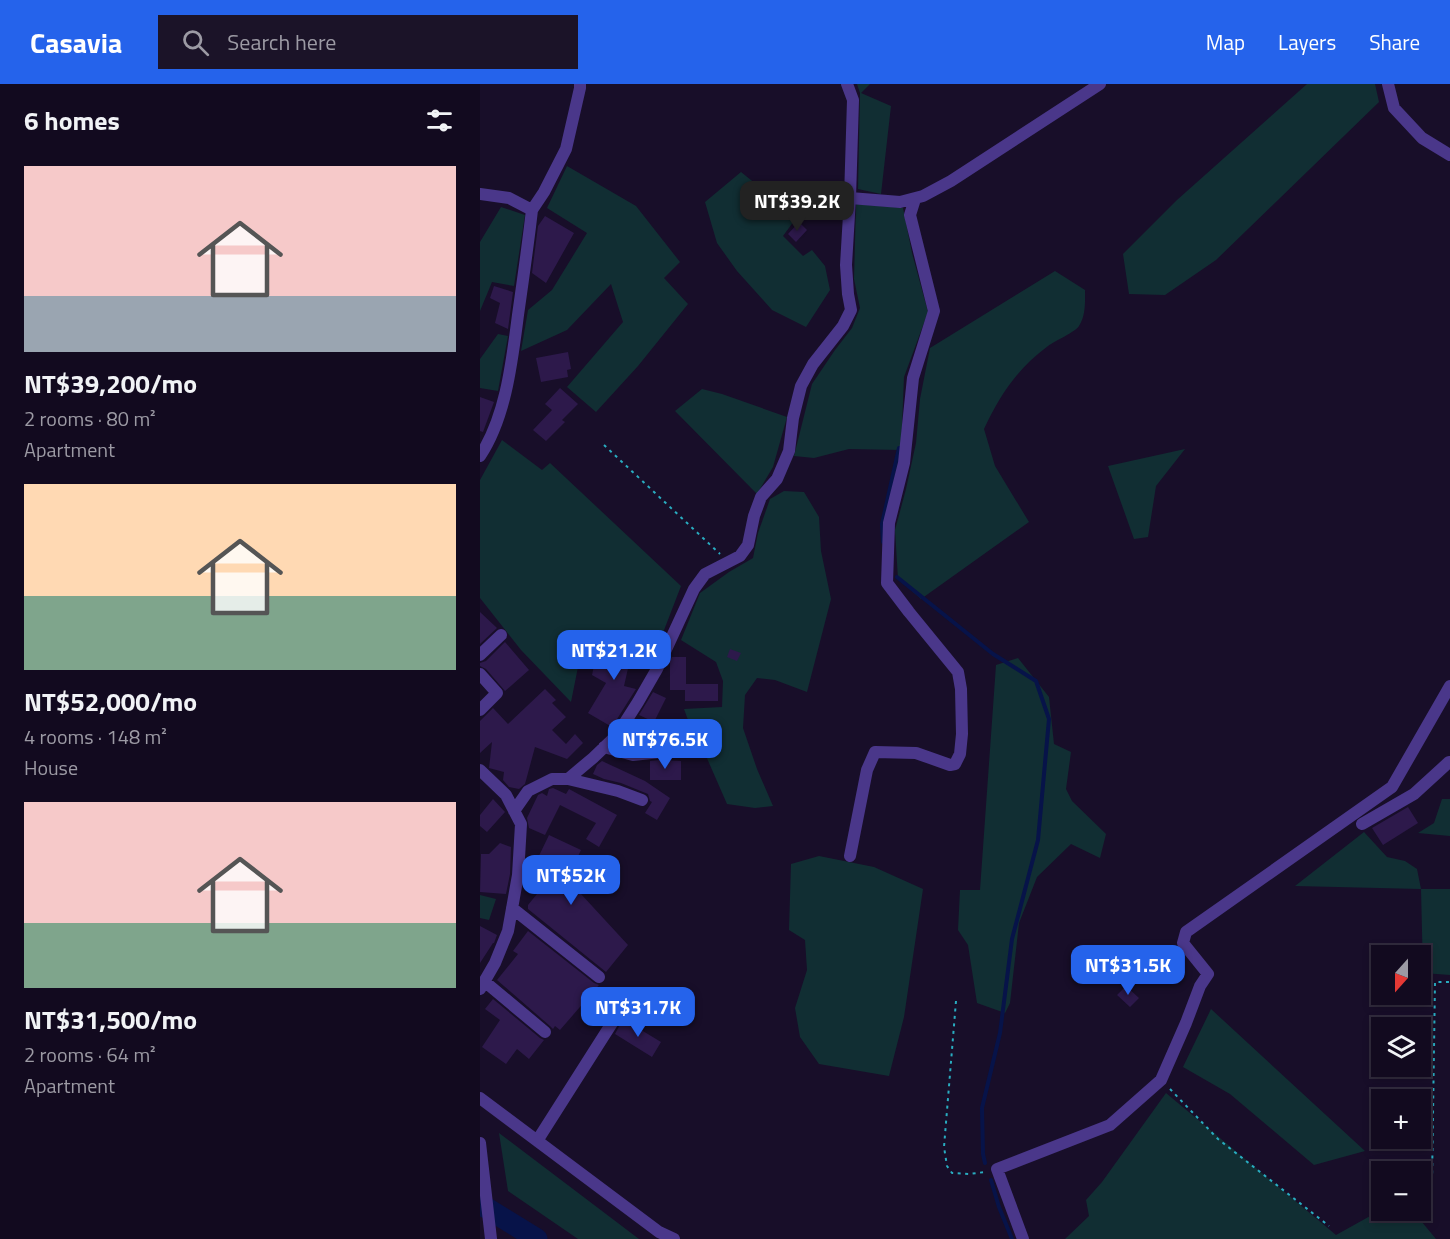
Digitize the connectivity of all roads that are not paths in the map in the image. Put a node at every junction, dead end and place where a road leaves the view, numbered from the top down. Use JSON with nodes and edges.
{"nodes":[{"id":1,"x":580,"y":84,"type":"edge"},
{"id":2,"x":847,"y":84,"type":"edge"},
{"id":3,"x":1100,"y":84,"type":"edge"},
{"id":4,"x":1388,"y":84,"type":"edge"},
{"id":5,"x":1450,"y":155,"type":"edge"},
{"id":6,"x":480,"y":194,"type":"edge"},
{"id":7,"x":850,"y":198,"type":"junction"},
{"id":8,"x":915,"y":199,"type":"junction"},
{"id":9,"x":532,"y":210,"type":"junction"},
{"id":10,"x":480,"y":456,"type":"edge"},
{"id":11,"x":501,"y":635,"type":"dead end"},
{"id":12,"x":666,"y":648,"type":"junction"},
{"id":13,"x":480,"y":655,"type":"edge"},
{"id":14,"x":605,"y":659,"type":"dead end"},
{"id":15,"x":480,"y":674,"type":"edge"},
{"id":16,"x":1450,"y":686,"type":"edge"},
{"id":17,"x":480,"y":710,"type":"edge"},
{"id":18,"x":604,"y":747,"type":"junction"},
{"id":19,"x":669,"y":750,"type":"dead end"},
{"id":20,"x":1449,"y":762,"type":"edge"},
{"id":21,"x":480,"y":770,"type":"edge"},
{"id":22,"x":568,"y":779,"type":"junction"},
{"id":23,"x":642,"y":800,"type":"dead end"},
{"id":24,"x":514,"y":811,"type":"junction"},
{"id":25,"x":1362,"y":824,"type":"dead end"},
{"id":26,"x":850,"y":856,"type":"dead end"},
{"id":27,"x":512,"y":908,"type":"junction"},
{"id":28,"x":599,"y":977,"type":"dead end"},
{"id":29,"x":482,"y":985,"type":"edge"},
{"id":30,"x":612,"y":1023,"type":"dead end"},
{"id":31,"x":545,"y":1032,"type":"dead end"},
{"id":32,"x":480,"y":1098,"type":"edge"},
{"id":33,"x":537,"y":1141,"type":"junction"},
{"id":34,"x":480,"y":1143,"type":"edge"},
{"id":35,"x":491,"y":1239,"type":"edge"},
{"id":36,"x":674,"y":1239,"type":"edge"},
{"id":37,"x":1023,"y":1239,"type":"edge"}],
"edges":[{"from":1,"to":9,"type":"street"},
{"from":2,"to":7,"type":"street"},
{"from":3,"to":8,"type":"street"},
{"from":4,"to":5,"type":"street"},
{"from":6,"to":9,"type":"street"},
{"from":7,"to":8,"type":"street"},
{"from":7,"to":12,"type":"street"},
{"from":8,"to":26,"type":"street"},
{"from":9,"to":10,"type":"street"},
{"from":11,"to":13,"type":"street"},
{"from":12,"to":14,"type":"street"},
{"from":12,"to":18,"type":"street"},
{"from":15,"to":17,"type":"street"},
{"from":16,"to":37,"type":"street"},
{"from":18,"to":19,"type":"street"},
{"from":18,"to":22,"type":"street"},
{"from":20,"to":25,"type":"street"},
{"from":21,"to":24,"type":"street"},
{"from":22,"to":23,"type":"street"},
{"from":22,"to":24,"type":"street"},
{"from":24,"to":27,"type":"street"},
{"from":27,"to":28,"type":"street"},
{"from":27,"to":29,"type":"street"},
{"from":29,"to":31,"type":"street"},
{"from":30,"to":33,"type":"street"},
{"from":32,"to":33,"type":"street"},
{"from":33,"to":36,"type":"street"},
{"from":34,"to":35,"type":"street"}]}
